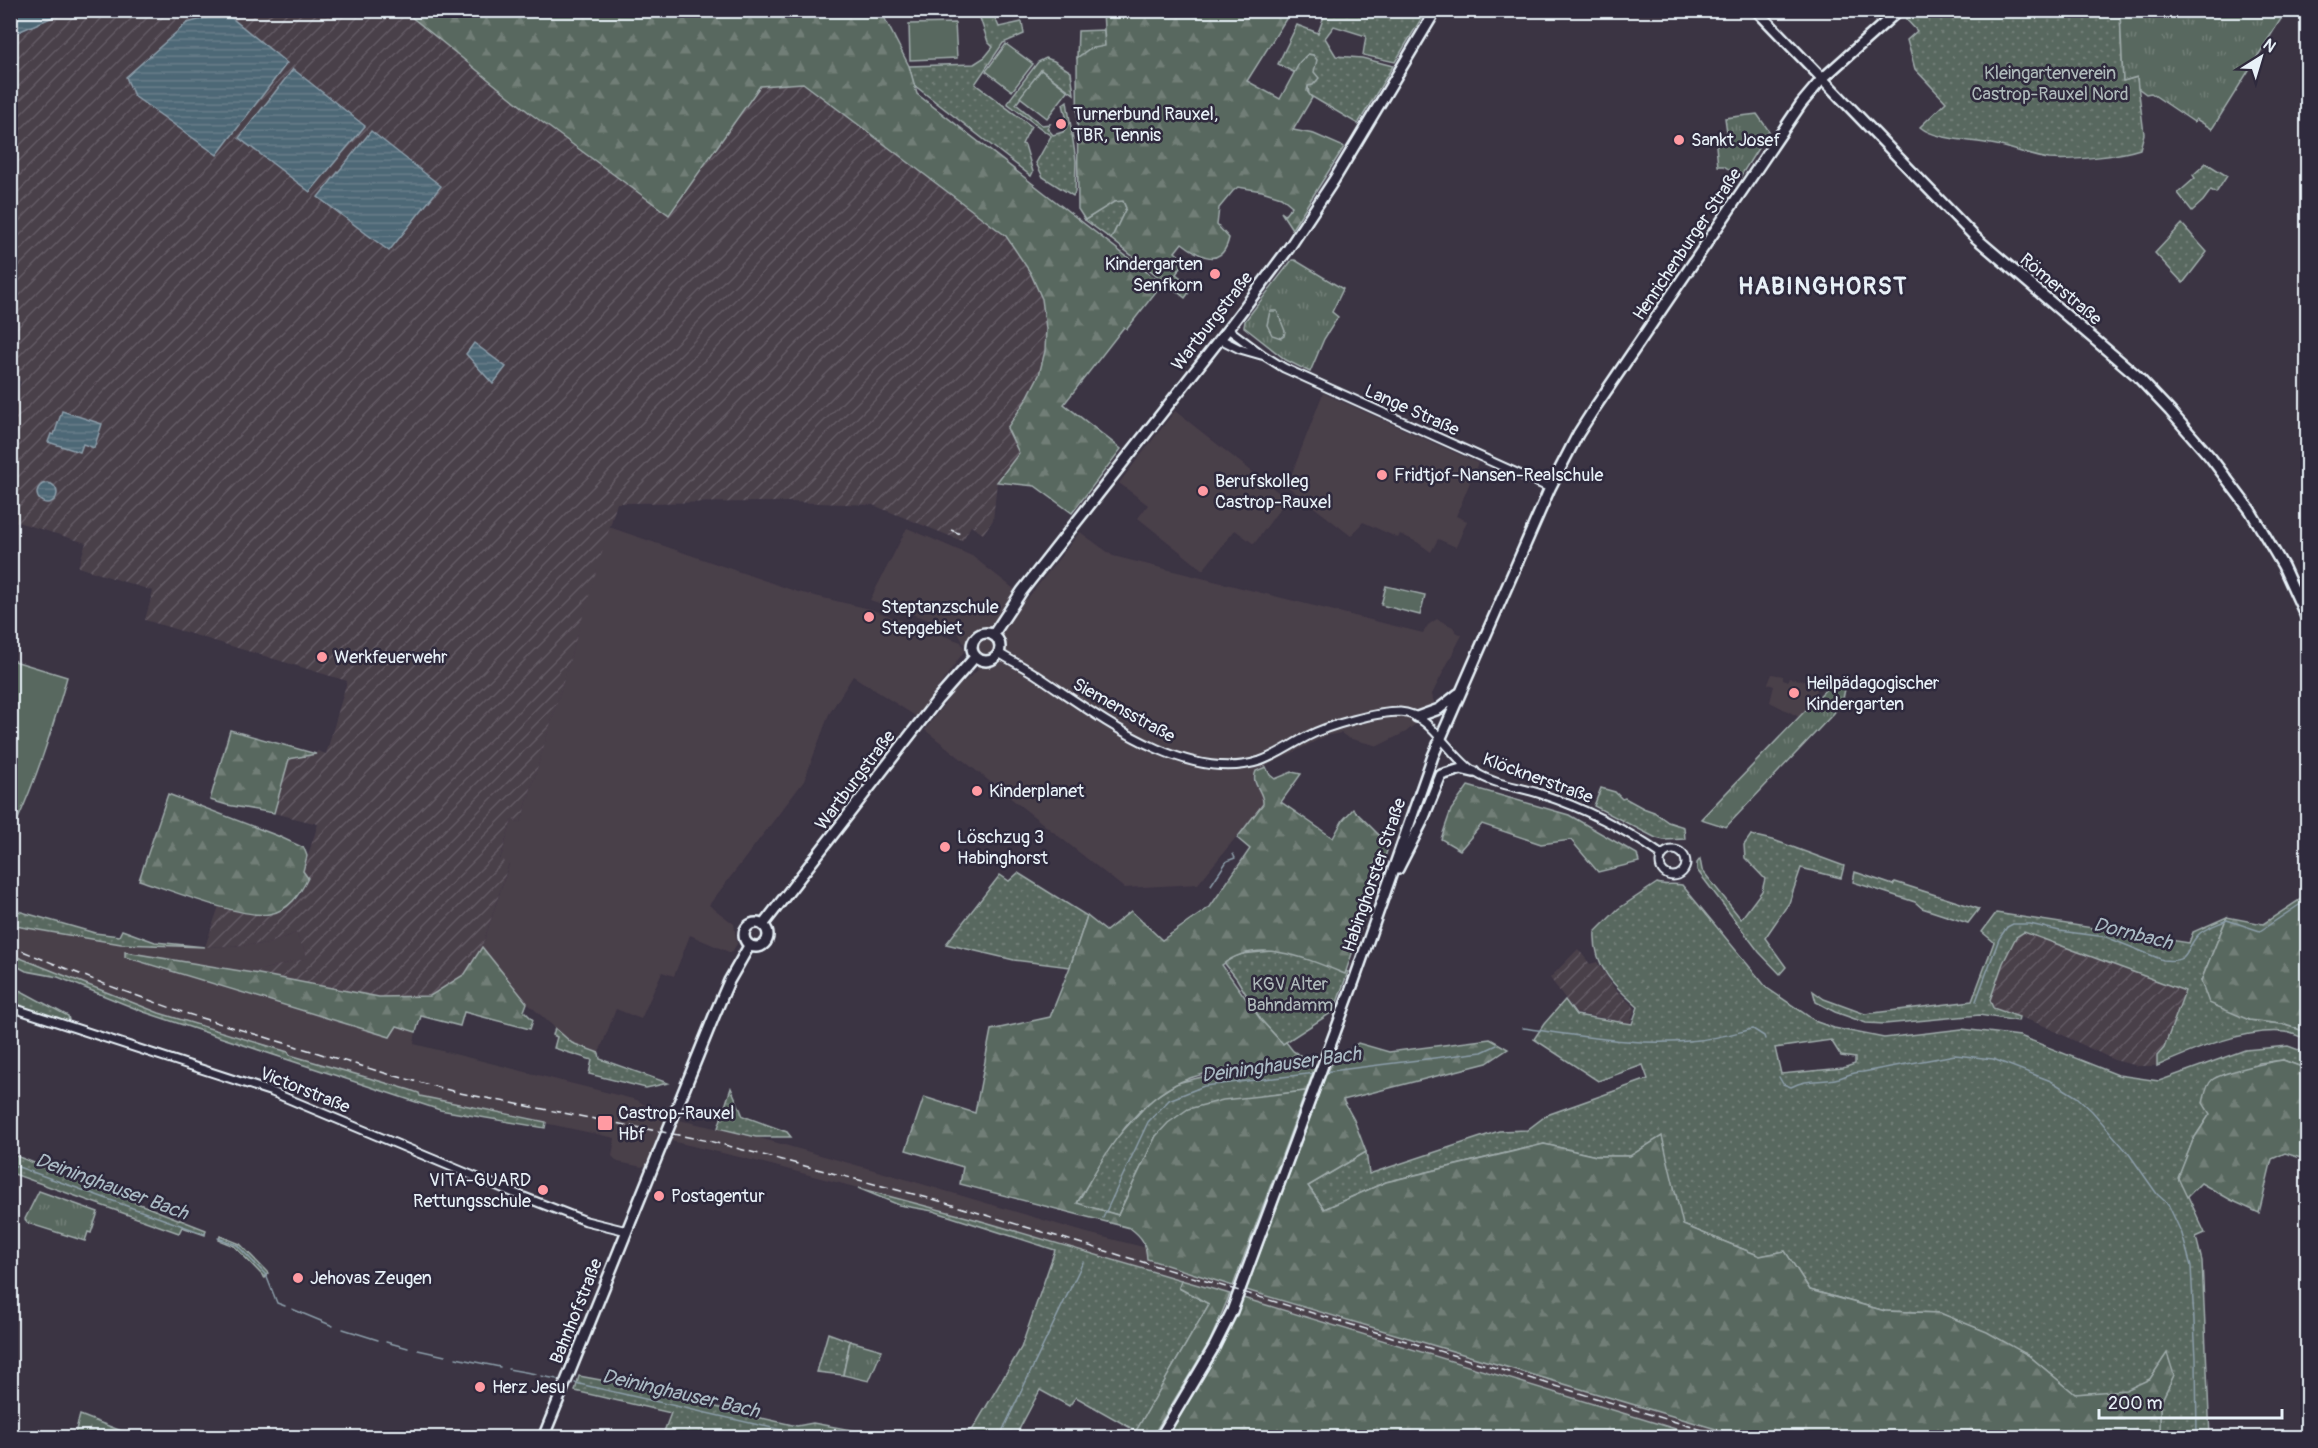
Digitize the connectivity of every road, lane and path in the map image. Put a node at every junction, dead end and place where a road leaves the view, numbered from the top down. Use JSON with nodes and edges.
{"nodes":[{"id":1,"x":1436,"y":10,"type":"edge"},
{"id":2,"x":1756,"y":10,"type":"edge"},
{"id":3,"x":1899,"y":10,"type":"edge"},
{"id":4,"x":1822,"y":79,"type":"junction"},
{"id":5,"x":1228,"y":329,"type":"junction"},
{"id":6,"x":1220,"y":339,"type":"junction"},
{"id":7,"x":1263,"y":356,"type":"junction"},
{"id":8,"x":1550,"y":488,"type":"junction"},
{"id":9,"x":2307,"y":621,"type":"edge"},
{"id":10,"x":993,"y":635,"type":"junction"},
{"id":11,"x":999,"y":653,"type":"junction"},
{"id":12,"x":975,"y":657,"type":"junction"},
{"id":13,"x":1459,"y":693,"type":"junction"},
{"id":14,"x":1417,"y":717,"type":"junction"},
{"id":15,"x":1440,"y":739,"type":"junction"},
{"id":16,"x":1474,"y":772,"type":"junction"},
{"id":17,"x":1662,"y":855,"type":"dead end"},
{"id":18,"x":1384,"y":898,"type":"junction"},
{"id":19,"x":763,"y":925,"type":"junction"},
{"id":20,"x":749,"y":946,"type":"junction"},
{"id":21,"x":10,"y":1007,"type":"edge"},
{"id":22,"x":627,"y":1231,"type":"junction"},
{"id":23,"x":543,"y":1437,"type":"edge"},
{"id":24,"x":1160,"y":1437,"type":"edge"}],
"edges":[{"from":1,"to":5,"type":"main road","name":"Wartburgstraße"},
{"from":2,"to":4,"type":"main road","name":"Römerstraße"},
{"from":3,"to":4,"type":"main road","name":"Henrichenburger Straße"},
{"from":4,"to":8,"type":"main road","name":"Henrichenburger Straße"},
{"from":4,"to":9,"type":"main road","name":"Römerstraße"},
{"from":5,"to":6,"type":"main road","name":"Wartburgstraße"},
{"from":5,"to":7,"type":"street","name":"Lange Straße"},
{"from":6,"to":7,"type":"street","name":"Lange Straße"},
{"from":6,"to":10,"type":"main road","name":"Wartburgstraße"},
{"from":7,"to":8,"type":"street","name":"Lange Straße"},
{"from":8,"to":13,"type":"main road","name":"Habinghorster Straße"},
{"from":10,"to":11,"type":"main road"},
{"from":10,"to":12,"type":"main road"},
{"from":11,"to":12,"type":"main road"},
{"from":11,"to":14,"type":"street","name":"Siemensstraße"},
{"from":12,"to":19,"type":"main road","name":"Wartburgstraße"},
{"from":13,"to":14,"type":"main road"},
{"from":13,"to":15,"type":"main road","name":"Habinghorster Straße"},
{"from":14,"to":15,"type":"street"},
{"from":15,"to":16,"type":"street","name":"Klöcknerstraße"},
{"from":15,"to":18,"type":"main road","name":"Habinghorster Straße"},
{"from":16,"to":17,"type":"street","name":"Klöcknerstraße"},
{"from":16,"to":18,"type":"main road"},
{"from":18,"to":24,"type":"main road","name":"Habinghorster Straße"},
{"from":19,"to":20,"type":"main road"},
{"from":19,"to":20,"type":"main road"},
{"from":20,"to":22,"type":"main road","name":"Bahnhofstraße"},
{"from":21,"to":22,"type":"street","name":"Victorstraße"},
{"from":22,"to":23,"type":"main road","name":"Bahnhofstraße"}]}
